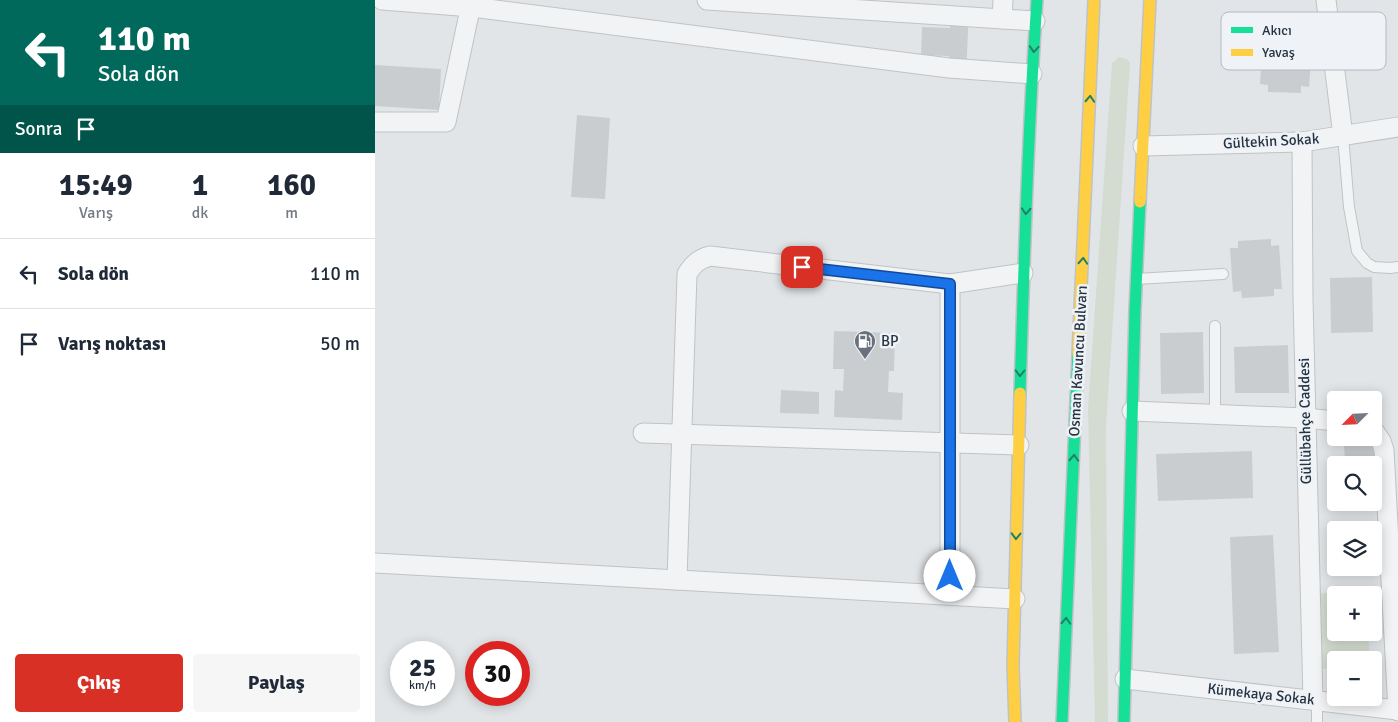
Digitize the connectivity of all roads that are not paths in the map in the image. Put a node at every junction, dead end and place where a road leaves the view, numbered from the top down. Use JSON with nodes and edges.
{"nodes":[{"id":1,"x":382,"y":0,"type":"edge"},
{"id":2,"x":707,"y":0,"type":"edge"},
{"id":3,"x":1003,"y":0,"type":"edge"},
{"id":4,"x":1037,"y":0,"type":"edge"},
{"id":5,"x":1095,"y":0,"type":"edge"},
{"id":6,"x":1150,"y":0,"type":"edge"},
{"id":7,"x":472,"y":3,"type":"edge"},
{"id":8,"x":1002,"y":19,"type":"junction"},
{"id":9,"x":1035,"y":21,"type":"junction"},
{"id":10,"x":1335,"y":70,"type":"edge"},
{"id":11,"x":1032,"y":74,"type":"junction"},
{"id":12,"x":375,"y":122,"type":"edge"},
{"id":13,"x":1398,"y":128,"type":"edge"},
{"id":14,"x":1343,"y":136,"type":"junction"},
{"id":15,"x":1302,"y":142,"type":"junction"},
{"id":16,"x":1143,"y":146,"type":"junction"},
{"id":17,"x":1398,"y":267,"type":"edge"},
{"id":18,"x":1023,"y":273,"type":"junction"},
{"id":19,"x":1223,"y":274,"type":"dead end"},
{"id":20,"x":1136,"y":279,"type":"junction"},
{"id":21,"x":950,"y":284,"type":"junction"},
{"id":22,"x":1215,"y":326,"type":"dead end"},
{"id":23,"x":1132,"y":411,"type":"junction"},
{"id":24,"x":1215,"y":414,"type":"junction"},
{"id":25,"x":1305,"y":418,"type":"junction"},
{"id":26,"x":1327,"y":420,"type":"edge"},
{"id":27,"x":643,"y":433,"type":"dead end"},
{"id":28,"x":682,"y":434,"type":"junction"},
{"id":29,"x":950,"y":443,"type":"junction"},
{"id":30,"x":1019,"y":445,"type":"junction"},
{"id":31,"x":1383,"y":446,"type":"edge"},
{"id":32,"x":375,"y":563,"type":"edge"},
{"id":33,"x":677,"y":580,"type":"junction"},
{"id":34,"x":950,"y":595,"type":"junction"},
{"id":35,"x":1015,"y":599,"type":"junction"},
{"id":36,"x":1013,"y":666,"type":"junction"},
{"id":37,"x":1064,"y":669,"type":"junction"},
{"id":38,"x":1125,"y":679,"type":"junction"},
{"id":39,"x":1315,"y":700,"type":"junction"},
{"id":40,"x":1398,"y":710,"type":"edge"},
{"id":41,"x":1009,"y":722,"type":"edge"},
{"id":42,"x":1015,"y":722,"type":"edge"},
{"id":43,"x":1062,"y":722,"type":"edge"},
{"id":44,"x":1068,"y":722,"type":"edge"},
{"id":45,"x":1124,"y":722,"type":"edge"},
{"id":46,"x":1317,"y":722,"type":"edge"}],
"edges":[{"from":1,"to":7,"type":"street"},
{"from":2,"to":8,"type":"street"},
{"from":3,"to":8,"type":"street"},
{"from":4,"to":9,"type":"main road"},
{"from":37,"to":5,"type":"main road","name":"Osman Kavuncu Bulvarı","one_way":true},
{"from":6,"to":16,"type":"main road"},
{"from":7,"to":11,"type":"street"},
{"from":7,"to":12,"type":"street"},
{"from":8,"to":9,"type":"street"},
{"from":9,"to":11,"type":"main road","one_way":true},
{"from":10,"to":14,"type":"street"},
{"from":11,"to":18,"type":"main road","one_way":true},
{"from":13,"to":14,"type":"street","name":"Gültekin Sokak"},
{"from":14,"to":15,"type":"street","name":"Gültekin Sokak"},
{"from":14,"to":17,"type":"lane"},
{"from":15,"to":16,"type":"street","name":"Gültekin Sokak"},
{"from":15,"to":25,"type":"street","name":"Güllübahçe Caddesi"},
{"from":16,"to":20,"type":"main road"},
{"from":18,"to":21,"type":"street"},
{"from":18,"to":30,"type":"main road","one_way":true},
{"from":19,"to":20,"type":"lane"},
{"from":20,"to":23,"type":"main road"},
{"from":21,"to":28,"type":"street"},
{"from":21,"to":29,"type":"street"},
{"from":22,"to":24,"type":"lane"},
{"from":23,"to":24,"type":"street"},
{"from":23,"to":38,"type":"main road"},
{"from":24,"to":25,"type":"street"},
{"from":25,"to":26,"type":"street"},
{"from":25,"to":39,"type":"street","name":"Güllübahçe Caddesi"},
{"from":27,"to":28,"type":"street"},
{"from":28,"to":29,"type":"street"},
{"from":28,"to":33,"type":"street"},
{"from":29,"to":30,"type":"street"},
{"from":29,"to":34,"type":"street"},
{"from":30,"to":35,"type":"main road","one_way":true},
{"from":31,"to":40,"type":"street"},
{"from":32,"to":33,"type":"street"},
{"from":33,"to":34,"type":"street"},
{"from":34,"to":35,"type":"street"},
{"from":35,"to":36,"type":"main road"},
{"from":36,"to":41,"type":"main road"},
{"from":36,"to":42,"type":"main road"},
{"from":37,"to":43,"type":"main road","name":"Osman Kavuncu Bulvarı"},
{"from":37,"to":44,"type":"main road"},
{"from":38,"to":39,"type":"street","name":"Kümekaya Sokak"},
{"from":38,"to":45,"type":"main road"},
{"from":39,"to":40,"type":"street","name":"Kümekaya Sokak"},
{"from":39,"to":46,"type":"lane"}]}
